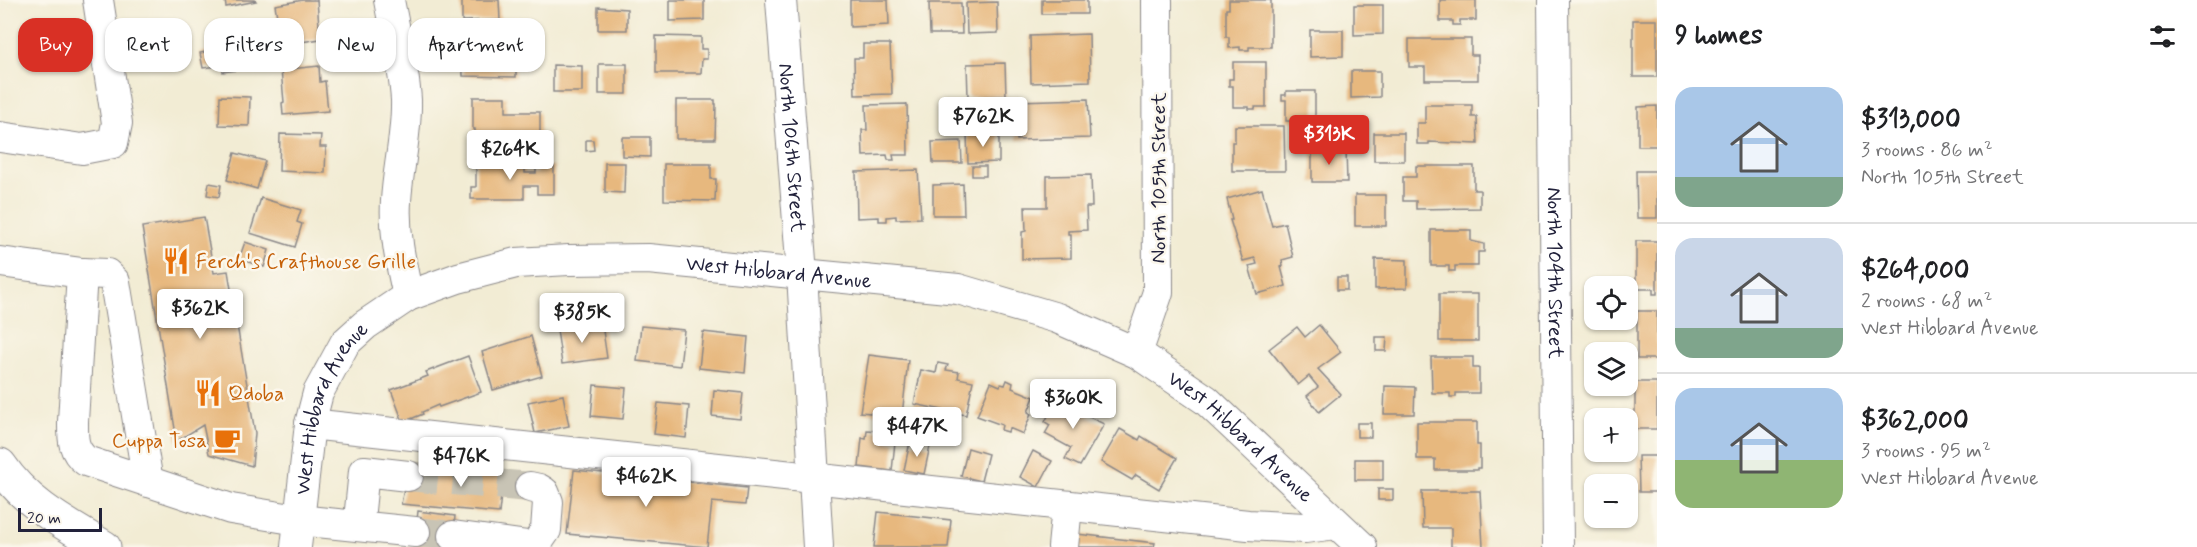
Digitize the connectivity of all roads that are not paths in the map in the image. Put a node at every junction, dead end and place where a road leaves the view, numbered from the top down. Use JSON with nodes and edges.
{"nodes":[{"id":1,"x":98,"y":0,"type":"edge"},
{"id":2,"x":389,"y":0,"type":"edge"},
{"id":3,"x":781,"y":0,"type":"edge"},
{"id":4,"x":1157,"y":0,"type":"edge"},
{"id":5,"x":1553,"y":0,"type":"edge"},
{"id":6,"x":0,"y":137,"type":"edge"},
{"id":7,"x":0,"y":262,"type":"edge"},
{"id":8,"x":82,"y":273,"type":"junction"},
{"id":9,"x":802,"y":274,"type":"junction"},
{"id":10,"x":408,"y":296,"type":"junction"},
{"id":11,"x":1137,"y":353,"type":"junction"},
{"id":12,"x":310,"y":424,"type":"junction"},
{"id":13,"x":0,"y":465,"type":"edge"},
{"id":14,"x":408,"y":476,"type":"tunnel mouth"},
{"id":15,"x":813,"y":479,"type":"junction"},
{"id":16,"x":148,"y":482,"type":"junction"},
{"id":17,"x":530,"y":487,"type":"tunnel mouth"},
{"id":18,"x":1067,"y":506,"type":"junction"},
{"id":19,"x":416,"y":524,"type":"tunnel mouth"},
{"id":20,"x":1336,"y":524,"type":"junction"},
{"id":21,"x":363,"y":528,"type":"edge"},
{"id":22,"x":297,"y":534,"type":"edge"},
{"id":23,"x":470,"y":536,"type":"tunnel mouth"},
{"id":24,"x":104,"y":547,"type":"edge"},
{"id":25,"x":535,"y":547,"type":"edge"},
{"id":26,"x":818,"y":547,"type":"edge"},
{"id":27,"x":1063,"y":547,"type":"edge"},
{"id":28,"x":1362,"y":547,"type":"edge"},
{"id":29,"x":1558,"y":547,"type":"edge"}],
"edges":[{"from":1,"to":6,"type":"street"},
{"from":2,"to":10,"type":"street"},
{"from":3,"to":9,"type":"street","name":"North 106th Street"},
{"from":4,"to":11,"type":"street","name":"North 105th Street"},
{"from":5,"to":29,"type":"street","name":"North 104th Street"},
{"from":7,"to":8,"type":"street"},
{"from":8,"to":16,"type":"street"},
{"from":8,"to":16,"type":"street"},
{"from":9,"to":10,"type":"street","name":"West Hibbard Avenue"},
{"from":9,"to":11,"type":"street","name":"West Hibbard Avenue"},
{"from":9,"to":15,"type":"street","name":"North 106th Street"},
{"from":10,"to":12,"type":"street","name":"West Hibbard Avenue"},
{"from":11,"to":20,"type":"street","name":"West Hibbard Avenue"},
{"from":12,"to":15,"type":"street"},
{"from":12,"to":22,"type":"street","name":"West Hibbard Avenue"},
{"from":13,"to":24,"type":"main road"},
{"from":14,"to":21,"type":"street"},
{"from":15,"to":18,"type":"street"},
{"from":15,"to":26,"type":"street","name":"North 106th Street"},
{"from":16,"to":22,"type":"street"},
{"from":17,"to":25,"type":"street"},
{"from":18,"to":20,"type":"street"},
{"from":18,"to":27,"type":"street"},
{"from":19,"to":21,"type":"street"},
{"from":20,"to":28,"type":"street","name":"West Hibbard Avenue"},
{"from":21,"to":22,"type":"street"},
{"from":23,"to":25,"type":"street"}]}
